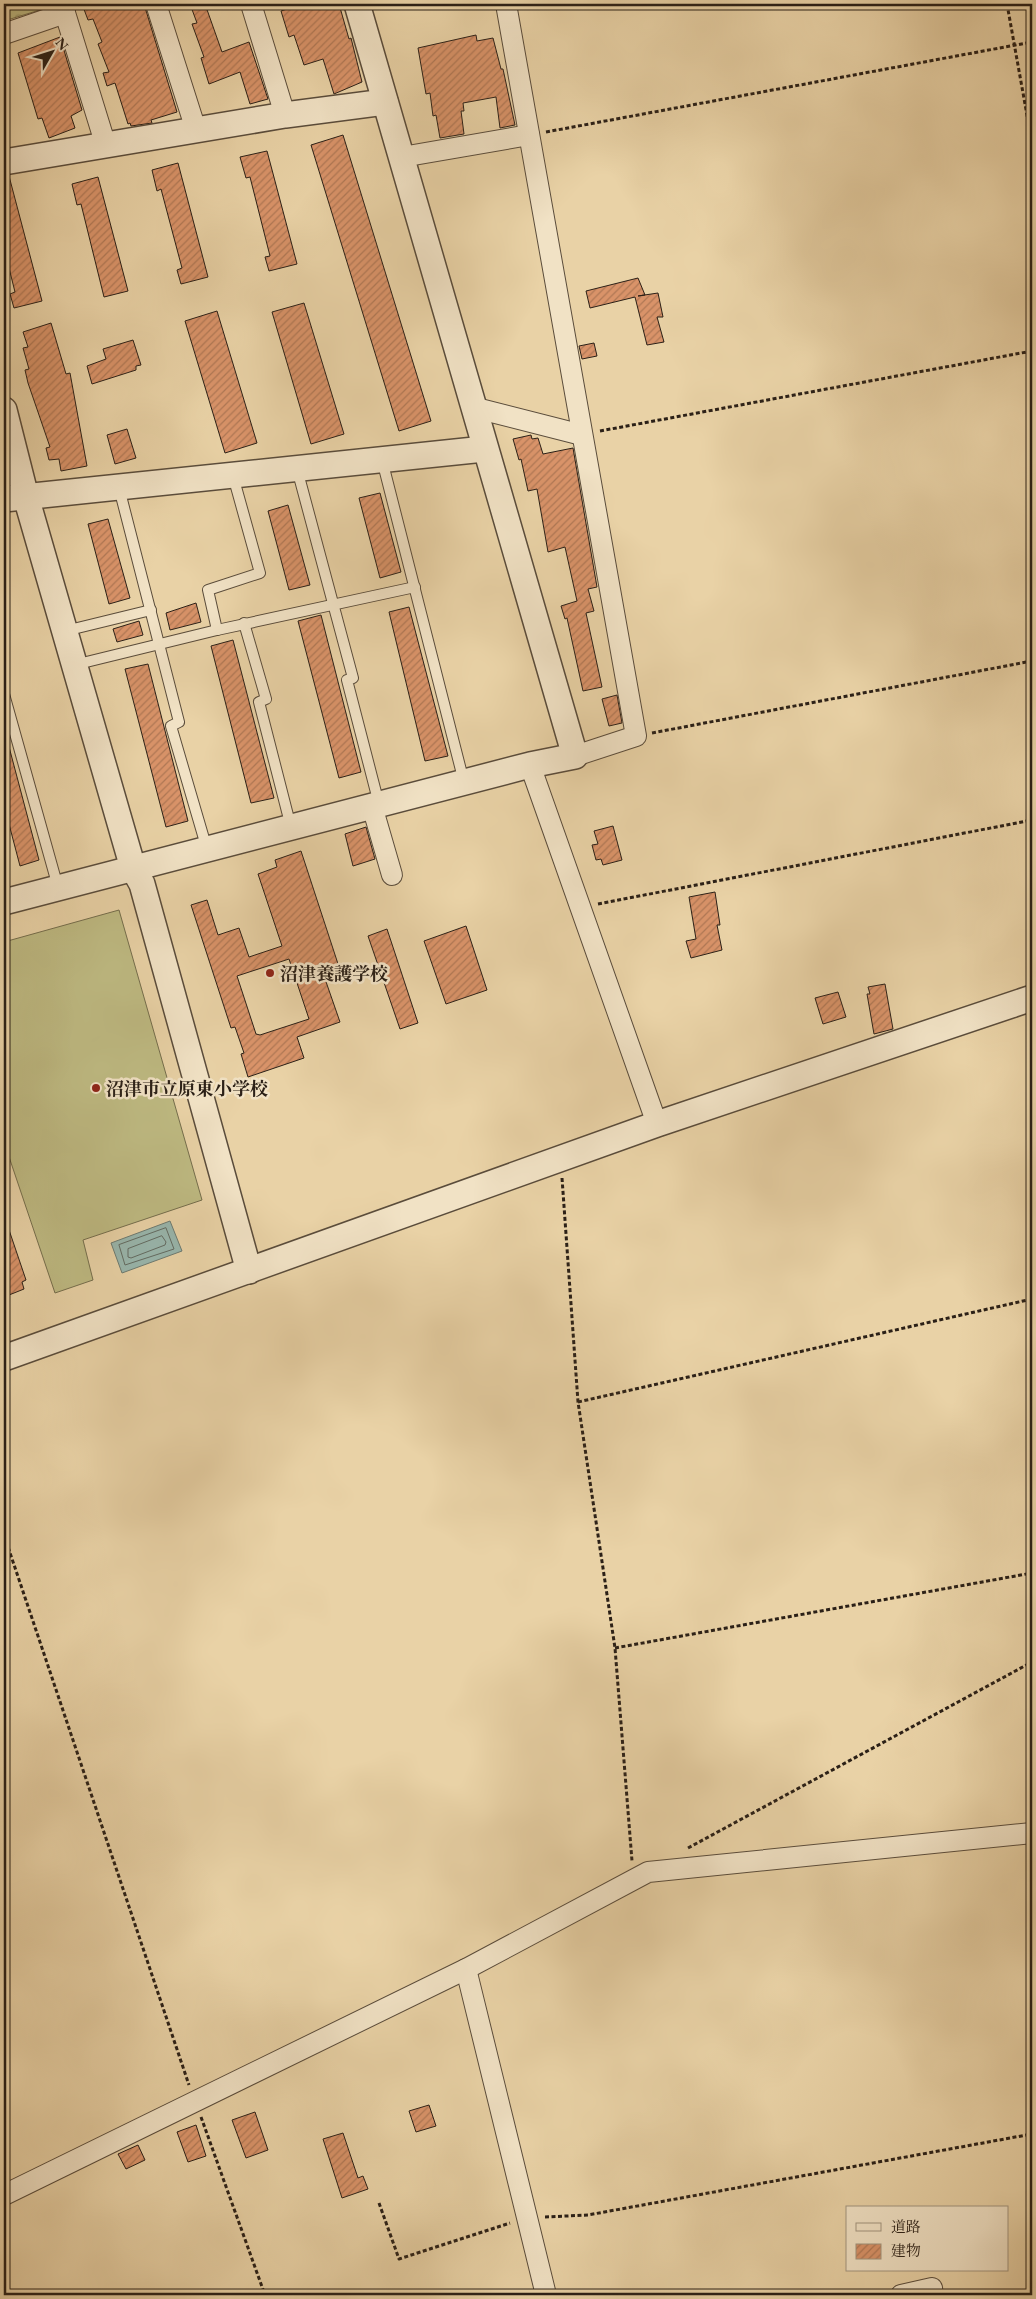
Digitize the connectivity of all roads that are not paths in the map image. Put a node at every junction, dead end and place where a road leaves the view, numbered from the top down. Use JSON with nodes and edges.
{"nodes":[{"id":1,"x":156,"y":4,"type":"edge"},
{"id":2,"x":251,"y":4,"type":"edge"},
{"id":3,"x":357,"y":4,"type":"edge"},
{"id":4,"x":506,"y":4,"type":"edge"},
{"id":5,"x":64,"y":8,"type":"edge"},
{"id":6,"x":4,"y":34,"type":"edge"},
{"id":7,"x":385,"y":102,"type":"junction"},
{"id":8,"x":285,"y":116,"type":"junction"},
{"id":9,"x":196,"y":130,"type":"junction"},
{"id":10,"x":529,"y":135,"type":"junction"},
{"id":11,"x":106,"y":146,"type":"junction"},
{"id":12,"x":402,"y":156,"type":"junction"},
{"id":13,"x":4,"y":162,"type":"edge"},
{"id":14,"x":472,"y":408,"type":"junction"},
{"id":15,"x":4,"y":410,"type":"edge"},
{"id":16,"x":582,"y":434,"type":"junction"},
{"id":17,"x":484,"y":448,"type":"junction"},
{"id":18,"x":382,"y":459,"type":"junction"},
{"id":19,"x":297,"y":468,"type":"junction"},
{"id":20,"x":233,"y":475,"type":"junction"},
{"id":21,"x":118,"y":487,"type":"junction"},
{"id":22,"x":15,"y":498,"type":"edge"},
{"id":23,"x":415,"y":587,"type":"junction"},
{"id":24,"x":334,"y":603,"type":"junction"},
{"id":25,"x":151,"y":610,"type":"junction"},
{"id":26,"x":244,"y":623,"type":"junction"},
{"id":27,"x":217,"y":630,"type":"junction"},
{"id":28,"x":64,"y":631,"type":"junction"},
{"id":29,"x":158,"y":646,"type":"junction"},
{"id":30,"x":74,"y":665,"type":"junction"},
{"id":31,"x":4,"y":692,"type":"edge"},
{"id":32,"x":575,"y":756,"type":"junction"},
{"id":33,"x":530,"y":764,"type":"junction"},
{"id":34,"x":464,"y":782,"type":"junction"},
{"id":35,"x":375,"y":805,"type":"junction"},
{"id":36,"x":291,"y":827,"type":"junction"},
{"id":37,"x":207,"y":848,"type":"junction"},
{"id":38,"x":133,"y":868,"type":"junction"},
{"id":39,"x":392,"y":875,"type":"dead end"},
{"id":40,"x":59,"y":888,"type":"junction"},
{"id":41,"x":4,"y":902,"type":"edge"},
{"id":42,"x":1032,"y":998,"type":"edge"},
{"id":43,"x":657,"y":1124,"type":"junction"},
{"id":44,"x":249,"y":1271,"type":"junction"},
{"id":45,"x":4,"y":1358,"type":"edge"},
{"id":46,"x":1032,"y":1833,"type":"edge"},
{"id":47,"x":466,"y":1969,"type":"junction"},
{"id":48,"x":4,"y":2195,"type":"edge"},
{"id":49,"x":546,"y":2295,"type":"edge"},
{"id":50,"x":901,"y":2295,"type":"edge"},
{"id":51,"x":933,"y":2295,"type":"edge"}],
"edges":[{"from":1,"to":9,"type":"street"},
{"from":2,"to":8,"type":"street"},
{"from":3,"to":7,"type":"street"},
{"from":4,"to":10,"type":"street"},
{"from":5,"to":6,"type":"street"},
{"from":5,"to":11,"type":"street"},
{"from":7,"to":8,"type":"street"},
{"from":7,"to":12,"type":"street"},
{"from":8,"to":9,"type":"street"},
{"from":9,"to":11,"type":"street"},
{"from":10,"to":12,"type":"street"},
{"from":10,"to":16,"type":"street"},
{"from":11,"to":13,"type":"street"},
{"from":12,"to":14,"type":"street"},
{"from":14,"to":16,"type":"street"},
{"from":14,"to":17,"type":"street"},
{"from":15,"to":22,"type":"street"},
{"from":16,"to":32,"type":"street"},
{"from":17,"to":18,"type":"street"},
{"from":17,"to":32,"type":"street"},
{"from":18,"to":19,"type":"street"},
{"from":18,"to":23,"type":"lane"},
{"from":19,"to":20,"type":"street"},
{"from":19,"to":24,"type":"lane"},
{"from":20,"to":21,"type":"street"},
{"from":20,"to":27,"type":"lane"},
{"from":21,"to":22,"type":"street"},
{"from":21,"to":25,"type":"lane"},
{"from":22,"to":28,"type":"street"},
{"from":23,"to":24,"type":"lane"},
{"from":23,"to":34,"type":"lane"},
{"from":24,"to":26,"type":"lane"},
{"from":24,"to":35,"type":"lane"},
{"from":25,"to":28,"type":"lane"},
{"from":25,"to":29,"type":"lane"},
{"from":26,"to":27,"type":"lane"},
{"from":26,"to":36,"type":"lane"},
{"from":27,"to":29,"type":"lane"},
{"from":28,"to":30,"type":"street"},
{"from":29,"to":30,"type":"lane"},
{"from":29,"to":37,"type":"lane"},
{"from":30,"to":38,"type":"street"},
{"from":31,"to":40,"type":"lane"},
{"from":32,"to":33,"type":"street"},
{"from":33,"to":34,"type":"street"},
{"from":33,"to":43,"type":"street"},
{"from":34,"to":35,"type":"street"},
{"from":35,"to":36,"type":"street"},
{"from":35,"to":39,"type":"street"},
{"from":36,"to":37,"type":"street"},
{"from":37,"to":38,"type":"street"},
{"from":38,"to":40,"type":"street"},
{"from":38,"to":44,"type":"street"},
{"from":40,"to":41,"type":"street"},
{"from":42,"to":43,"type":"street"},
{"from":43,"to":44,"type":"street"},
{"from":44,"to":45,"type":"street"},
{"from":46,"to":47,"type":"street"},
{"from":47,"to":48,"type":"street"},
{"from":47,"to":49,"type":"street"},
{"from":50,"to":51,"type":"street"}]}
